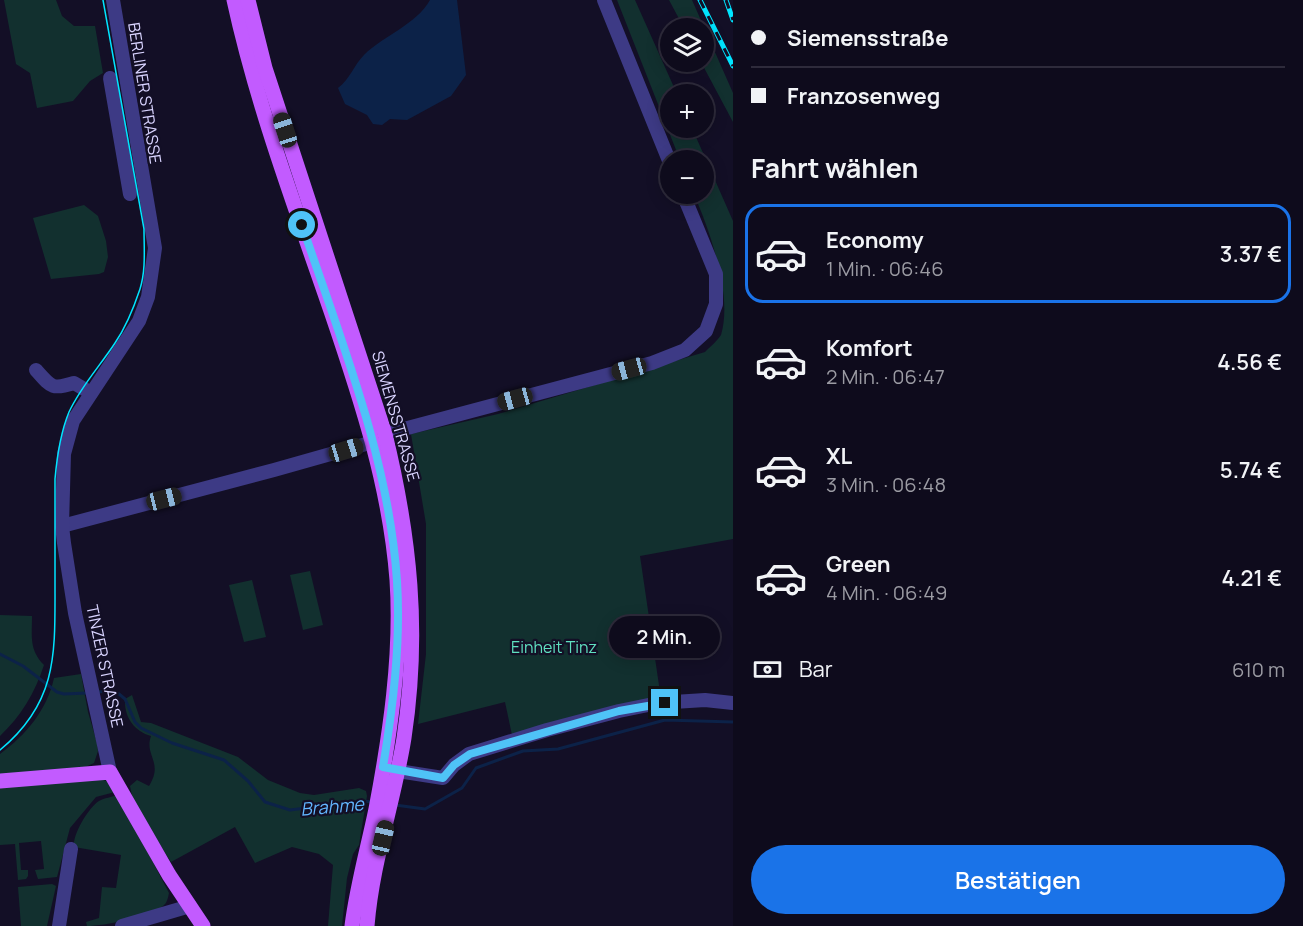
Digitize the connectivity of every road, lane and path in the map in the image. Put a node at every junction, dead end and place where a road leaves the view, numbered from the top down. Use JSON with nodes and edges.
{"nodes":[{"id":1,"x":113,"y":0,"type":"edge"},
{"id":2,"x":234,"y":0,"type":"edge"},
{"id":3,"x":248,"y":0,"type":"edge"},
{"id":4,"x":604,"y":0,"type":"edge"},
{"id":5,"x":110,"y":78,"type":"dead end"},
{"id":6,"x":665,"y":150,"type":"edge"},
{"id":7,"x":144,"y":192,"type":"joint"},
{"id":8,"x":130,"y":194,"type":"dead end"},
{"id":9,"x":687,"y":204,"type":"edge"},
{"id":10,"x":36,"y":370,"type":"dead end"},
{"id":11,"x":91,"y":393,"type":"junction"},
{"id":12,"x":379,"y":438,"type":"junction"},
{"id":13,"x":62,"y":526,"type":"junction"},
{"id":14,"x":733,"y":704,"type":"edge"},
{"id":15,"x":391,"y":769,"type":"junction"},
{"id":16,"x":110,"y":772,"type":"junction"},
{"id":17,"x":0,"y":781,"type":"edge"},
{"id":18,"x":381,"y":815,"type":"junction"},
{"id":19,"x":71,"y":849,"type":"dead end"},
{"id":20,"x":190,"y":906,"type":"junction"},
{"id":21,"x":59,"y":926,"type":"edge"},
{"id":22,"x":122,"y":926,"type":"edge"},
{"id":23,"x":203,"y":926,"type":"edge"},
{"id":24,"x":352,"y":926,"type":"edge"},
{"id":25,"x":367,"y":926,"type":"edge"}],
"edges":[{"from":1,"to":7,"type":"street","name":"BERLINER STRASSE"},
{"from":2,"to":12,"type":"main road","name":"SIEMENSSTRASSE"},
{"from":3,"to":12,"type":"main road","name":"SIEMENSSTRASSE"},
{"from":4,"to":6,"type":"street"},
{"from":5,"to":8,"type":"street"},
{"from":7,"to":11,"type":"street","name":"TINZER STRASSE"},
{"from":9,"to":12,"type":"street"},
{"from":10,"to":11,"type":"street"},
{"from":11,"to":13,"type":"street","name":"TINZER STRASSE"},
{"from":12,"to":13,"type":"street"},
{"from":12,"to":15,"type":"main road","name":"SIEMENSSTRASSE"},
{"from":13,"to":16,"type":"street","name":"TINZER STRASSE"},
{"from":14,"to":15,"type":"street"},
{"from":15,"to":18,"type":"main road","name":"SIEMENSSTRASSE"},
{"from":16,"to":17,"type":"main road"},
{"from":16,"to":20,"type":"main road","name":"TINZER STRASSE"},
{"from":18,"to":24,"type":"main road","name":"SIEMENSSTRASSE"},
{"from":18,"to":25,"type":"main road","name":"SIEMENSSTRASSE"},
{"from":19,"to":21,"type":"street"},
{"from":20,"to":22,"type":"street"},
{"from":20,"to":23,"type":"main road","name":"TINZER STRASSE"}]}
